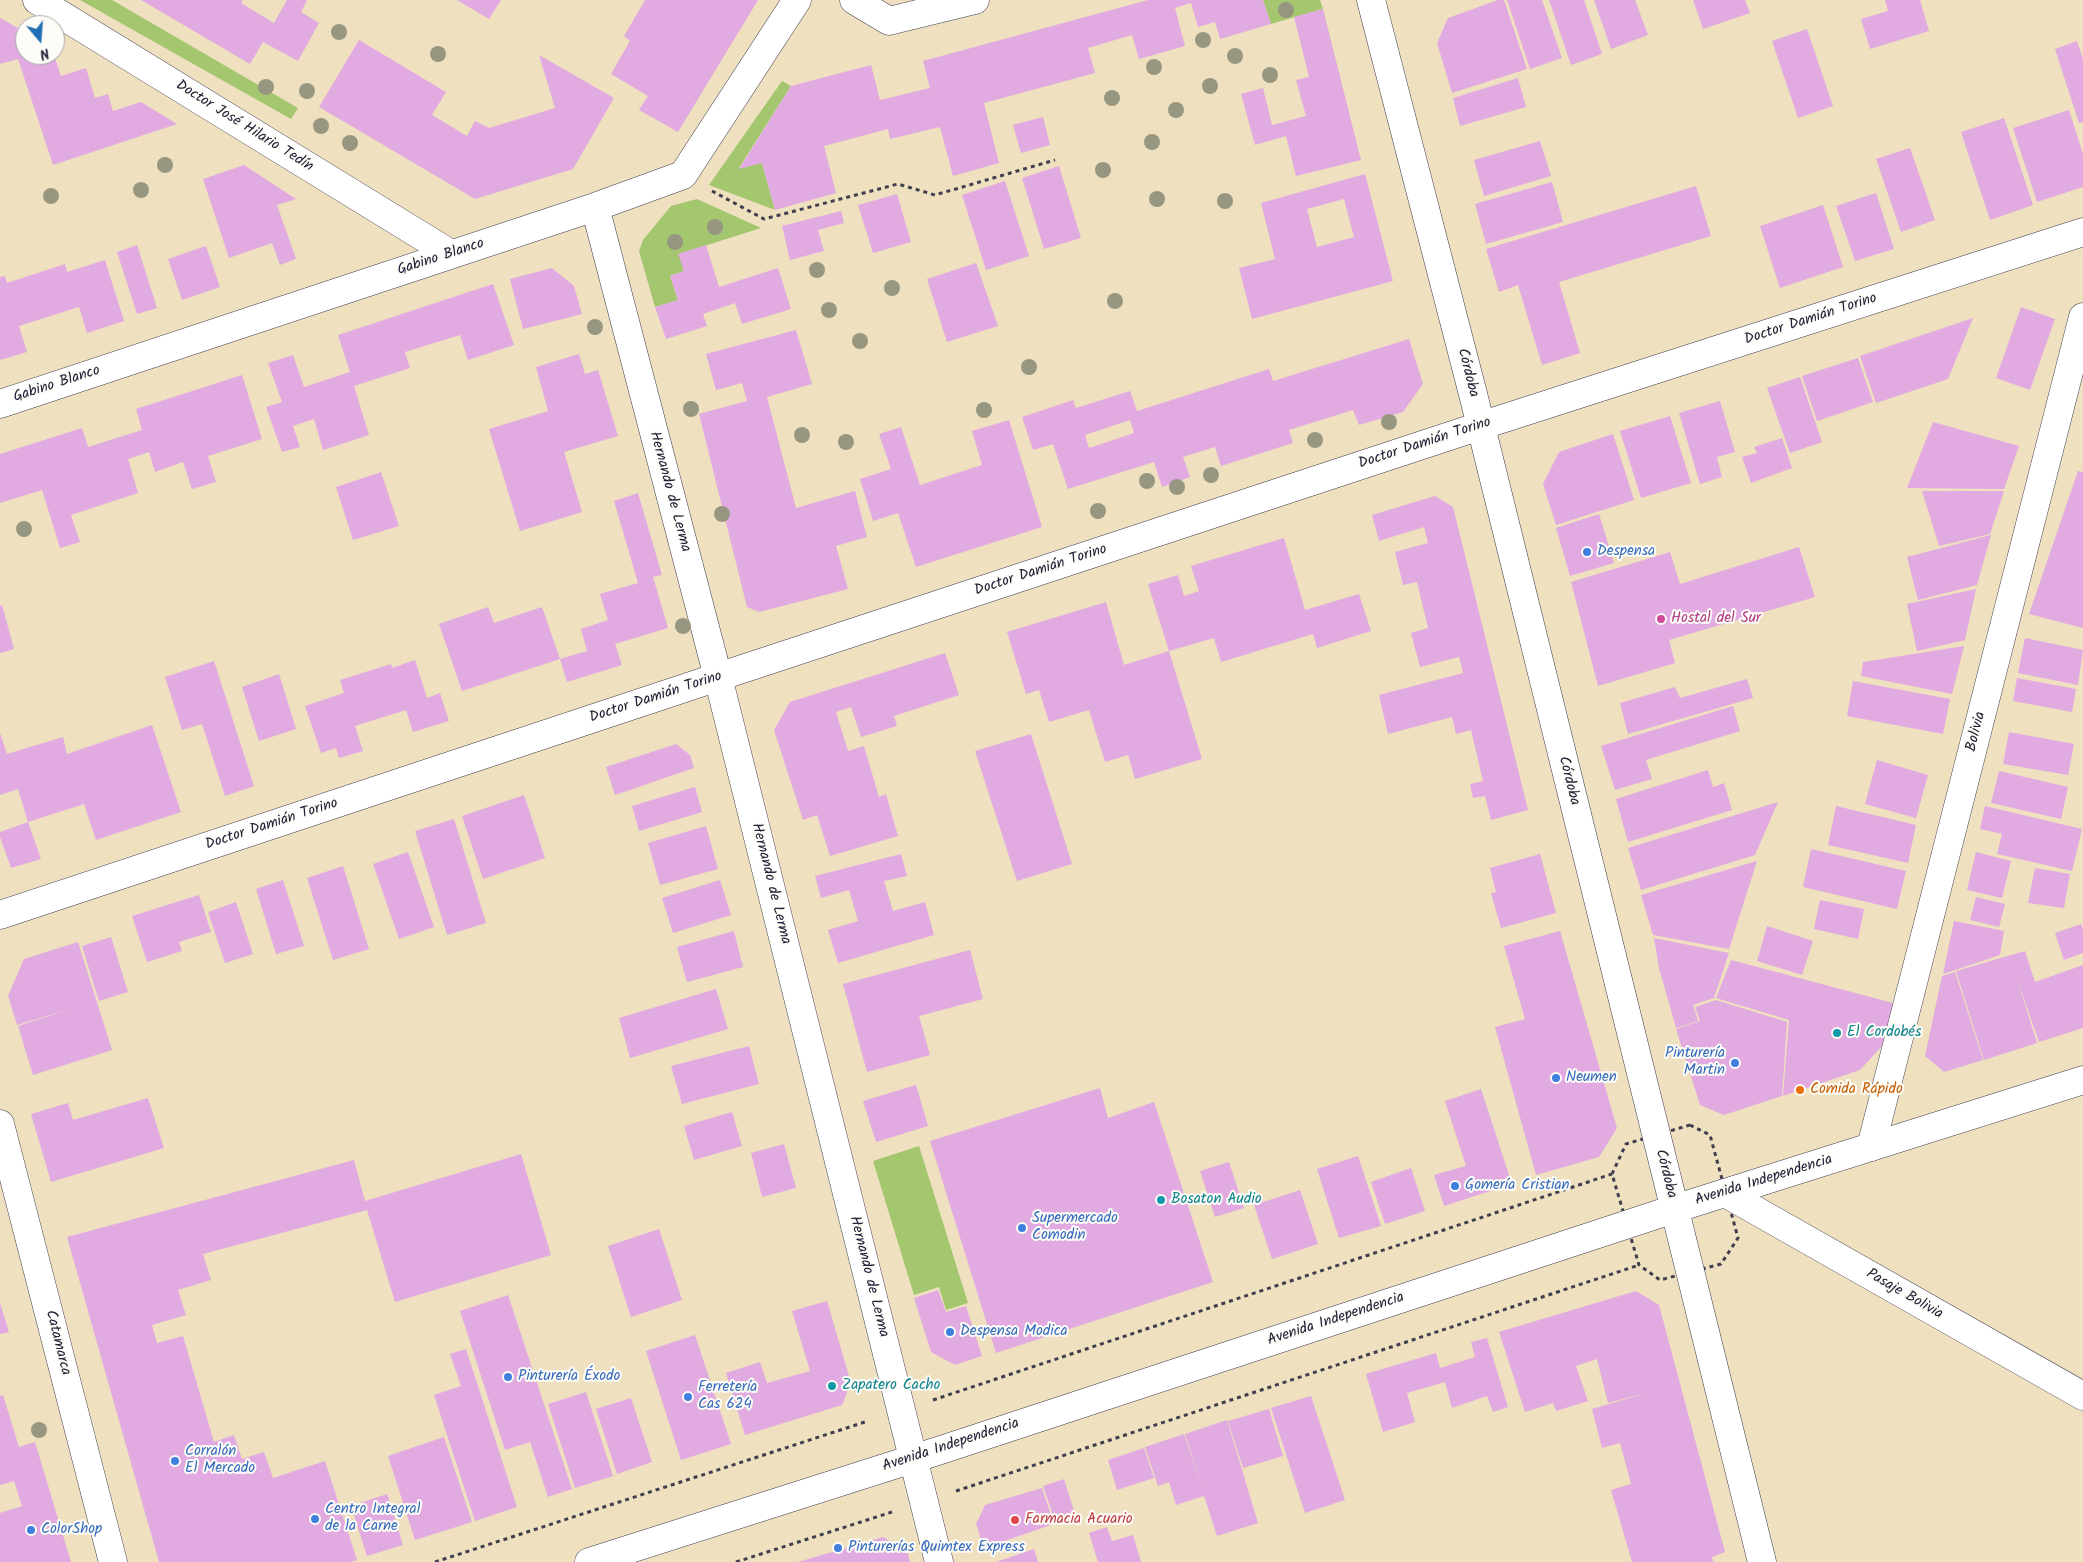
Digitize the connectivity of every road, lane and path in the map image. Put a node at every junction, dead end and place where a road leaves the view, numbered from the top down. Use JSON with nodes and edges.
{"nodes":[{"id":1,"x":36,"y":0,"type":"edge"},
{"id":2,"x":796,"y":0,"type":"edge"},
{"id":3,"x":854,"y":0,"type":"edge"},
{"id":4,"x":975,"y":0,"type":"edge"},
{"id":5,"x":1371,"y":0,"type":"edge"},
{"id":6,"x":1055,"y":160,"type":"dead end"},
{"id":7,"x":683,"y":175,"type":"junction"},
{"id":8,"x":595,"y":207,"type":"junction"},
{"id":9,"x":2083,"y":232,"type":"edge"},
{"id":10,"x":452,"y":254,"type":"junction"},
{"id":11,"x":2083,"y":317,"type":"edge"},
{"id":12,"x":0,"y":404,"type":"edge"},
{"id":13,"x":1480,"y":426,"type":"junction"},
{"id":14,"x":718,"y":677,"type":"junction"},
{"id":15,"x":0,"y":915,"type":"edge"},
{"id":16,"x":2083,"y":1080,"type":"edge"},
{"id":17,"x":0,"y":1124,"type":"edge"},
{"id":18,"x":1656,"y":1136,"type":"junction"},
{"id":19,"x":1871,"y":1148,"type":"junction"},
{"id":20,"x":1612,"y":1174,"type":"junction"},
{"id":21,"x":1725,"y":1193,"type":"junction"},
{"id":22,"x":1674,"y":1209,"type":"junction"},
{"id":23,"x":1626,"y":1224,"type":"junction"},
{"id":24,"x":1639,"y":1265,"type":"junction"},
{"id":25,"x":1690,"y":1273,"type":"junction"},
{"id":26,"x":2083,"y":1396,"type":"edge"},
{"id":27,"x":933,"y":1400,"type":"dead end"},
{"id":28,"x":868,"y":1421,"type":"dead end"},
{"id":29,"x":913,"y":1459,"type":"junction"},
{"id":30,"x":954,"y":1492,"type":"dead end"},
{"id":31,"x":892,"y":1512,"type":"dead end"},
{"id":32,"x":113,"y":1562,"type":"edge"},
{"id":33,"x":435,"y":1562,"type":"edge"},
{"id":34,"x":589,"y":1562,"type":"edge"},
{"id":35,"x":736,"y":1562,"type":"edge"},
{"id":36,"x":939,"y":1562,"type":"edge"},
{"id":37,"x":1762,"y":1562,"type":"edge"}],
"edges":[{"from":1,"to":10,"type":"street","name":"Doctor José Hilario Tedín"},
{"from":2,"to":7,"type":"street"},
{"from":3,"to":4,"type":"street"},
{"from":5,"to":13,"type":"street","name":"Córdoba"},
{"from":6,"to":7,"type":"path"},
{"from":7,"to":8,"type":"street","name":"Gabino Blanco"},
{"from":8,"to":10,"type":"street","name":"Gabino Blanco"},
{"from":8,"to":14,"type":"street","name":"Hernando de Lerma"},
{"from":9,"to":13,"type":"street","name":"Doctor Damián Torino"},
{"from":10,"to":12,"type":"street","name":"Gabino Blanco"},
{"from":11,"to":19,"type":"street","name":"Bolivia"},
{"from":13,"to":14,"type":"street","name":"Doctor Damián Torino"},
{"from":13,"to":18,"type":"street","name":"Córdoba"},
{"from":14,"to":15,"type":"street","name":"Doctor Damián Torino"},
{"from":14,"to":29,"type":"street","name":"Hernando de Lerma"},
{"from":16,"to":19,"type":"street","name":"Avenida Independencia"},
{"from":17,"to":32,"type":"street","name":"Catamarca"},
{"from":18,"to":20,"type":"path"},
{"from":18,"to":21,"type":"path"},
{"from":18,"to":22,"type":"street","name":"Córdoba"},
{"from":19,"to":21,"type":"street","name":"Avenida Independencia"},
{"from":20,"to":23,"type":"path"},
{"from":20,"to":27,"type":"path"},
{"from":21,"to":22,"type":"street","name":"Avenida Independencia"},
{"from":21,"to":25,"type":"path"},
{"from":21,"to":26,"type":"street","name":"Pasaje Bolivia"},
{"from":22,"to":23,"type":"street","name":"Avenida Independencia"},
{"from":22,"to":25,"type":"street","name":"Córdoba"},
{"from":23,"to":24,"type":"path"},
{"from":23,"to":29,"type":"street","name":"Avenida Independencia"},
{"from":24,"to":25,"type":"path"},
{"from":24,"to":30,"type":"path"},
{"from":25,"to":37,"type":"street","name":"Córdoba"},
{"from":28,"to":33,"type":"path"},
{"from":29,"to":34,"type":"street","name":"Avenida Independencia"},
{"from":29,"to":36,"type":"street","name":"Hernando de Lerma"},
{"from":31,"to":35,"type":"path"}]}
